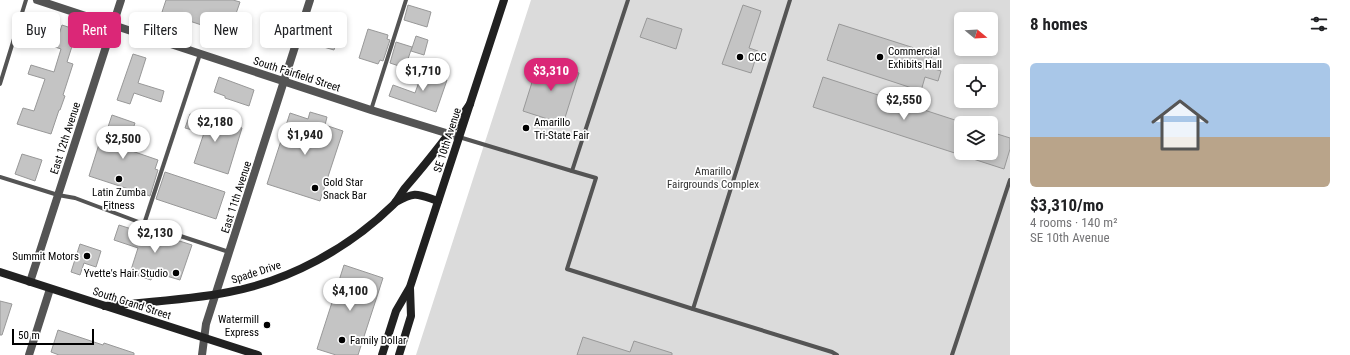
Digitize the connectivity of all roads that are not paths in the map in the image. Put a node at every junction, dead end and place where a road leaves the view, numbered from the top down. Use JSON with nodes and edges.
{"nodes":[{"id":1,"x":26,"y":0,"type":"edge"},
{"id":2,"x":37,"y":0,"type":"edge"},
{"id":3,"x":120,"y":0,"type":"edge"},
{"id":4,"x":310,"y":0,"type":"edge"},
{"id":5,"x":406,"y":0,"type":"edge"},
{"id":6,"x":504,"y":0,"type":"edge"},
{"id":7,"x":628,"y":0,"type":"edge"},
{"id":8,"x":790,"y":0,"type":"edge"},
{"id":9,"x":73,"y":12,"type":"edge"},
{"id":10,"x":117,"y":12,"type":"edge"},
{"id":11,"x":121,"y":28,"type":"edge"},
{"id":12,"x":106,"y":48,"type":"edge"},
{"id":13,"x":200,"y":53,"type":"junction"},
{"id":14,"x":284,"y":81,"type":"junction"},
{"id":15,"x":0,"y":84,"type":"edge"},
{"id":16,"x":470,"y":104,"type":"junction"},
{"id":17,"x":371,"y":110,"type":"junction"},
{"id":18,"x":450,"y":134,"type":"junction"},
{"id":19,"x":459,"y":137,"type":"junction"},
{"id":20,"x":572,"y":171,"type":"junction"},
{"id":21,"x":0,"y":177,"type":"edge"},
{"id":22,"x":1010,"y":180,"type":"edge"},
{"id":23,"x":58,"y":195,"type":"junction"},
{"id":24,"x":438,"y":201,"type":"junction"},
{"id":25,"x":394,"y":204,"type":"junction"},
{"id":26,"x":144,"y":224,"type":"junction"},
{"id":27,"x":230,"y":252,"type":"junction"},
{"id":28,"x":0,"y":272,"type":"edge"},
{"id":29,"x":30,"y":282,"type":"junction"},
{"id":30,"x":410,"y":287,"type":"junction"},
{"id":31,"x":50,"y":289,"type":"junction"},
{"id":32,"x":216,"y":294,"type":"junction"},
{"id":33,"x":105,"y":306,"type":"junction"},
{"id":34,"x":693,"y":309,"type":"junction"},
{"id":35,"x":204,"y":338,"type":"junction"},
{"id":36,"x":403,"y":342,"type":"junction"},
{"id":37,"x":29,"y":355,"type":"edge"},
{"id":38,"x":202,"y":355,"type":"edge"},
{"id":39,"x":258,"y":355,"type":"edge"},
{"id":40,"x":382,"y":355,"type":"edge"},
{"id":41,"x":399,"y":355,"type":"edge"},
{"id":42,"x":403,"y":355,"type":"edge"},
{"id":43,"x":837,"y":355,"type":"edge"},
{"id":44,"x":952,"y":355,"type":"edge"}],
"edges":[{"from":1,"to":15,"type":"lane"},
{"from":2,"to":9,"type":"street","name":"South Fairfield Street"},
{"from":3,"to":10,"type":"street","name":"East 12th Avenue"},
{"from":4,"to":14,"type":"street","name":"East 11th Avenue"},
{"from":5,"to":17,"type":"lane"},
{"from":6,"to":16,"type":"main road","name":"SE 10th Avenue"},
{"from":7,"to":20,"type":"lane"},
{"from":8,"to":34,"type":"lane"},
{"from":11,"to":13,"type":"street","name":"South Fairfield Street"},
{"from":12,"to":23,"type":"street","name":"East 12th Avenue"},
{"from":13,"to":14,"type":"street","name":"South Fairfield Street"},
{"from":13,"to":26,"type":"lane"},
{"from":14,"to":17,"type":"street","name":"South Fairfield Street"},
{"from":14,"to":27,"type":"street","name":"East 11th Avenue"},
{"from":16,"to":18,"type":"main road","name":"Spade Drive"},
{"from":16,"to":19,"type":"main road","name":"SE 10th Avenue"},
{"from":17,"to":18,"type":"street","name":"South Fairfield Street"},
{"from":18,"to":19,"type":"street","name":"South Fairfield Street"},
{"from":18,"to":25,"type":"main road","name":"Spade Drive"},
{"from":19,"to":20,"type":"lane"},
{"from":19,"to":24,"type":"main road","name":"SE 10th Avenue"},
{"from":20,"to":34,"type":"lane"},
{"from":21,"to":23,"type":"lane"},
{"from":22,"to":44,"type":"lane"},
{"from":23,"to":26,"type":"lane"},
{"from":23,"to":29,"type":"street","name":"East 12th Avenue"},
{"from":24,"to":25,"type":"main road","name":"Spade Drive"},
{"from":24,"to":30,"type":"main road","name":"SE 10th Avenue"},
{"from":25,"to":32,"type":"main road","name":"Spade Drive"},
{"from":26,"to":27,"type":"lane"},
{"from":27,"to":32,"type":"street","name":"East 11th Avenue"},
{"from":28,"to":29,"type":"main road","name":"South Grand Street"},
{"from":29,"to":31,"type":"main road","name":"South Grand Street"},
{"from":30,"to":36,"type":"main road"},
{"from":30,"to":40,"type":"main road"},
{"from":31,"to":33,"type":"main road","name":"South Grand Street"},
{"from":31,"to":37,"type":"street"},
{"from":32,"to":33,"type":"main road","name":"Spade Drive"},
{"from":32,"to":35,"type":"street","name":"East 11th Avenue"},
{"from":33,"to":35,"type":"main road","name":"South Grand Street"},
{"from":34,"to":43,"type":"lane"},
{"from":35,"to":38,"type":"street","name":"East 11th Avenue"},
{"from":35,"to":39,"type":"main road","name":"South Grand Street"},
{"from":36,"to":41,"type":"main road"},
{"from":36,"to":42,"type":"main road"}]}
